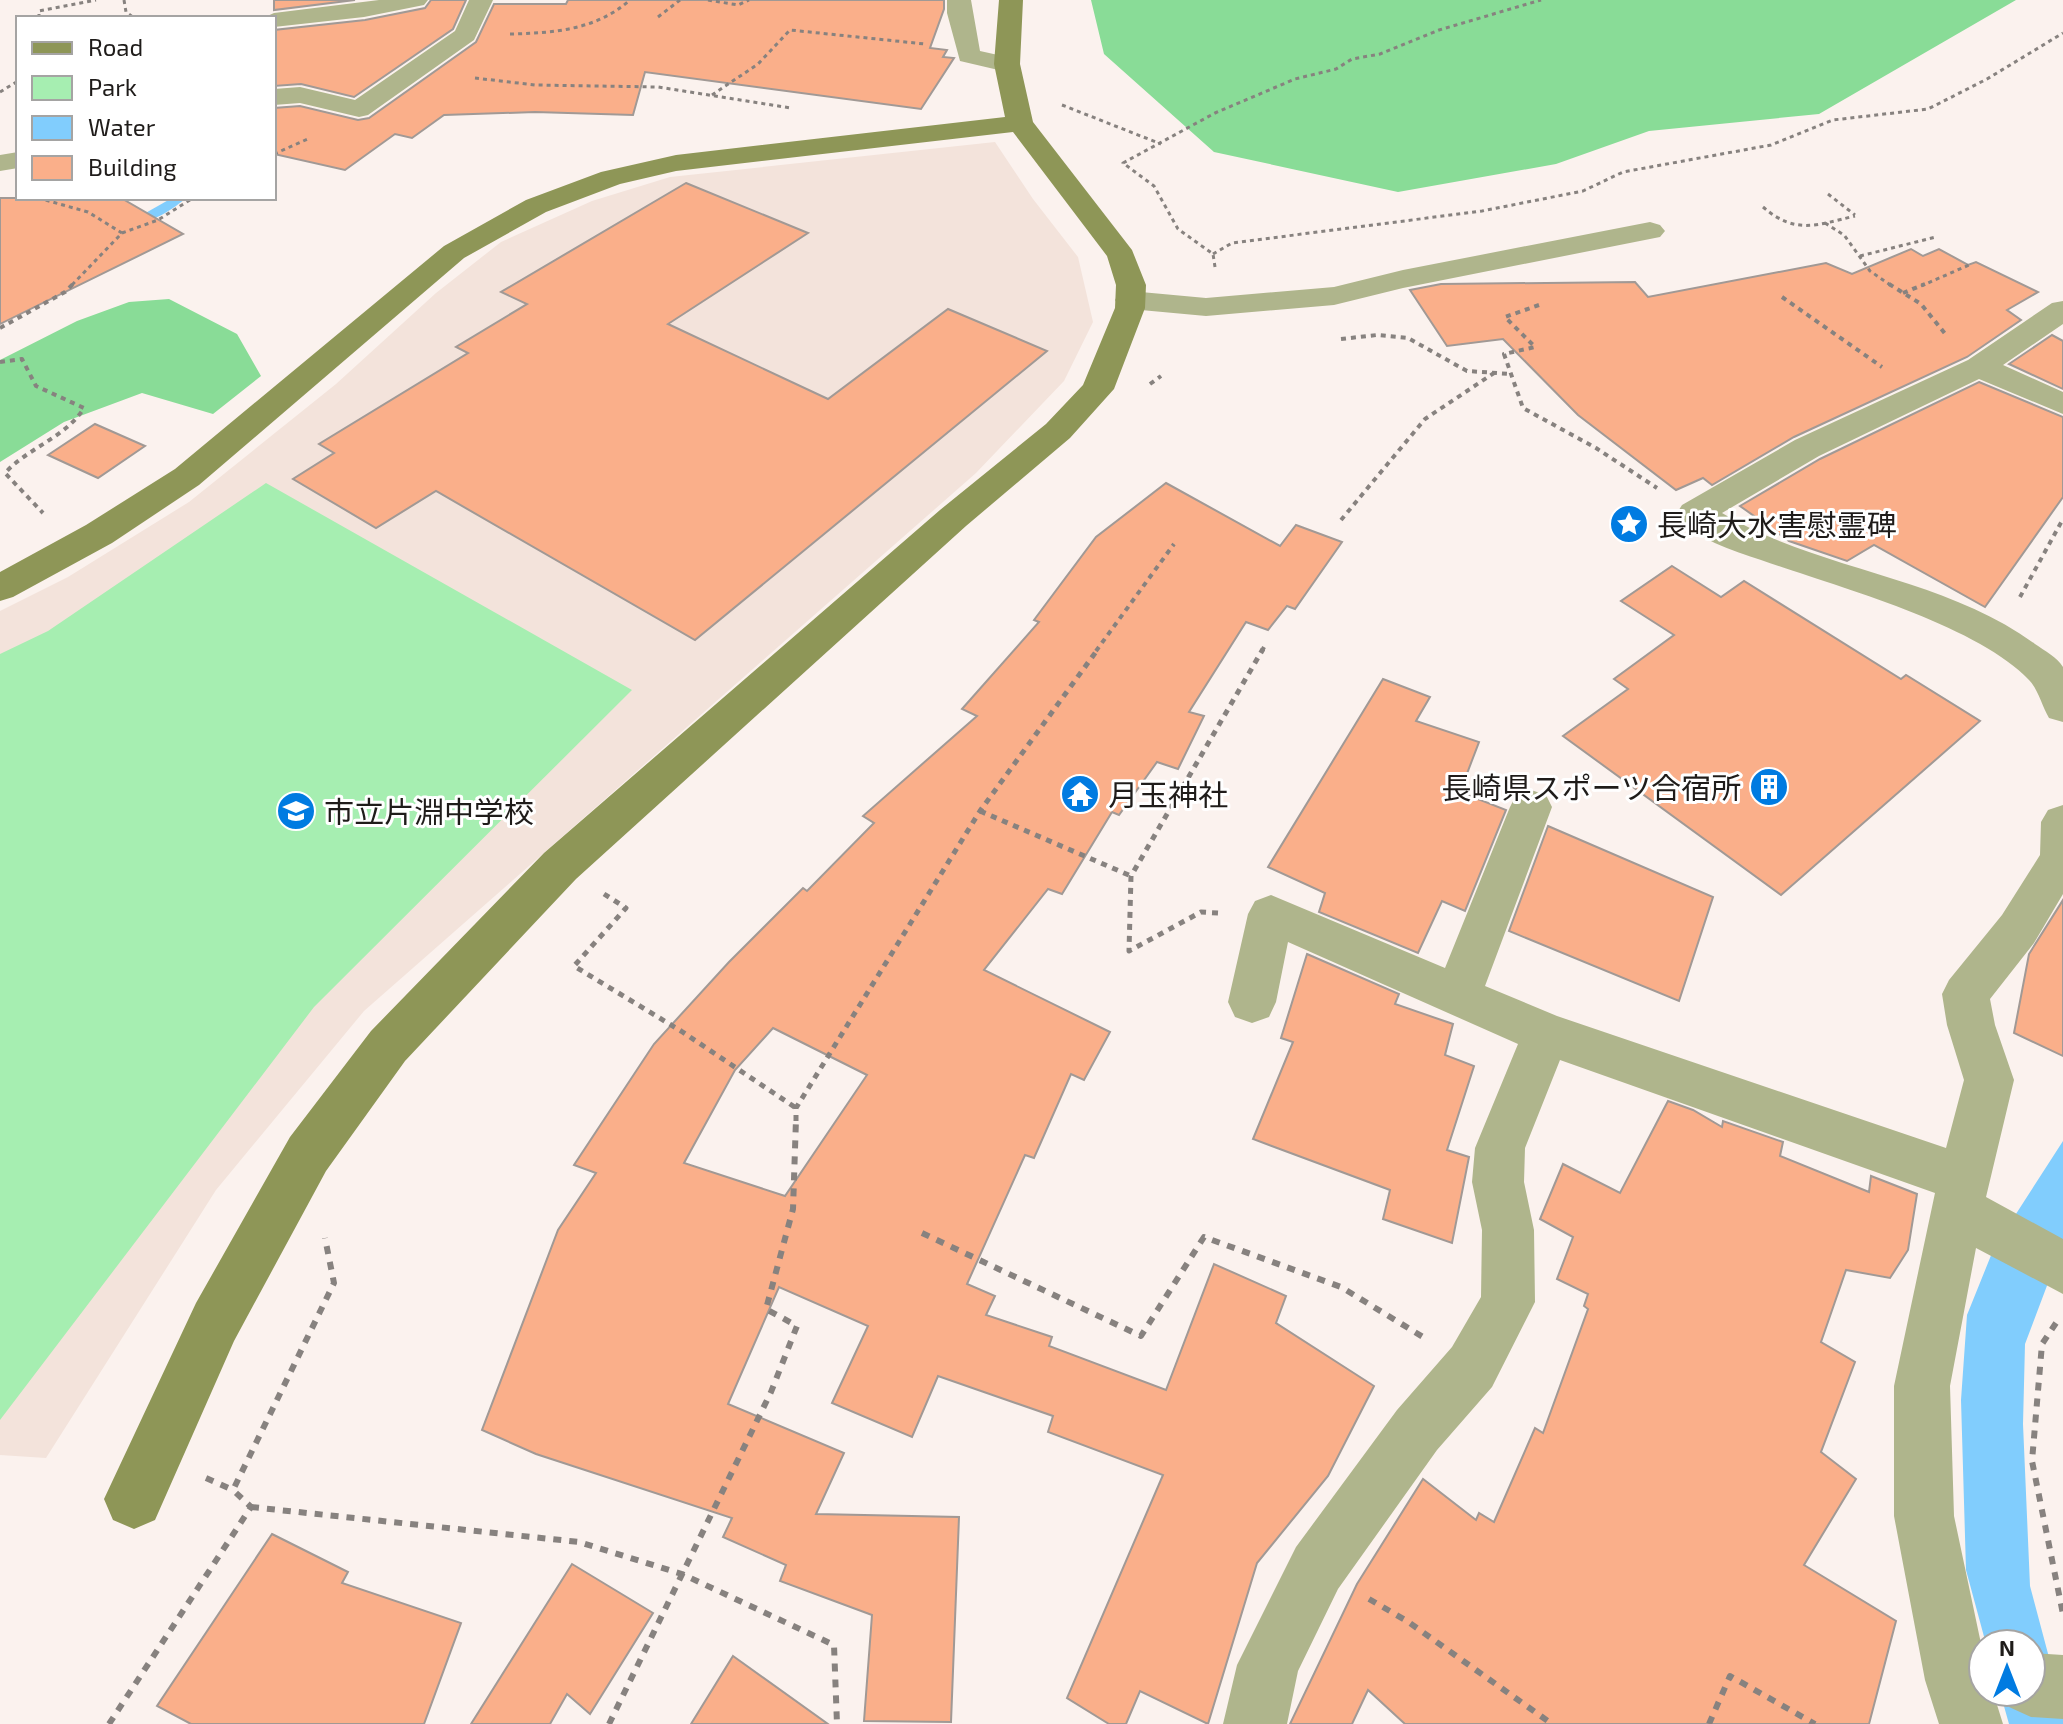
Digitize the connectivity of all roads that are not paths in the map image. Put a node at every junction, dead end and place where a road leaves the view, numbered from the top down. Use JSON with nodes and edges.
{"nodes":[{"id":1,"x":416,"y":0,"type":"edge"},
{"id":2,"x":481,"y":0,"type":"edge"},
{"id":3,"x":959,"y":0,"type":"edge"},
{"id":4,"x":1011,"y":0,"type":"edge"},
{"id":5,"x":276,"y":20,"type":"edge"},
{"id":6,"x":1007,"y":64,"type":"junction"},
{"id":7,"x":276,"y":97,"type":"edge"},
{"id":8,"x":1020,"y":123,"type":"junction"},
{"id":9,"x":1650,"y":231,"type":"dead end"},
{"id":10,"x":1130,"y":300,"type":"junction"},
{"id":11,"x":2063,"y":310,"type":"edge"},
{"id":12,"x":1979,"y":367,"type":"junction"},
{"id":13,"x":2063,"y":404,"type":"edge"},
{"id":14,"x":0,"y":588,"type":"edge"},
{"id":15,"x":2063,"y":707,"type":"edge"},
{"id":16,"x":1531,"y":807,"type":"dead end"},
{"id":17,"x":2063,"y":822,"type":"edge"},
{"id":18,"x":1458,"y":995,"type":"junction"},
{"id":19,"x":1252,"y":1002,"type":"dead end"},
{"id":20,"x":1546,"y":1034,"type":"junction"},
{"id":21,"x":1960,"y":1194,"type":"junction"},
{"id":22,"x":2063,"y":1268,"type":"edge"},
{"id":23,"x":134,"y":1499,"type":"dead end"},
{"id":24,"x":1967,"y":1683,"type":"edge"},
{"id":25,"x":1255,"y":1724,"type":"edge"}],
"edges":[{"from":1,"to":5,"type":"street"},
{"from":2,"to":7,"type":"street"},
{"from":3,"to":6,"type":"street"},
{"from":4,"to":6,"type":"street"},
{"from":6,"to":8,"type":"street"},
{"from":8,"to":10,"type":"street"},
{"from":8,"to":14,"type":"street"},
{"from":9,"to":10,"type":"street"},
{"from":10,"to":23,"type":"street"},
{"from":11,"to":12,"type":"street"},
{"from":12,"to":13,"type":"street"},
{"from":12,"to":15,"type":"street"},
{"from":16,"to":18,"type":"street"},
{"from":17,"to":21,"type":"street"},
{"from":18,"to":19,"type":"street"},
{"from":18,"to":20,"type":"street"},
{"from":20,"to":21,"type":"street"},
{"from":20,"to":25,"type":"street"},
{"from":21,"to":22,"type":"street"},
{"from":21,"to":24,"type":"street"}]}
